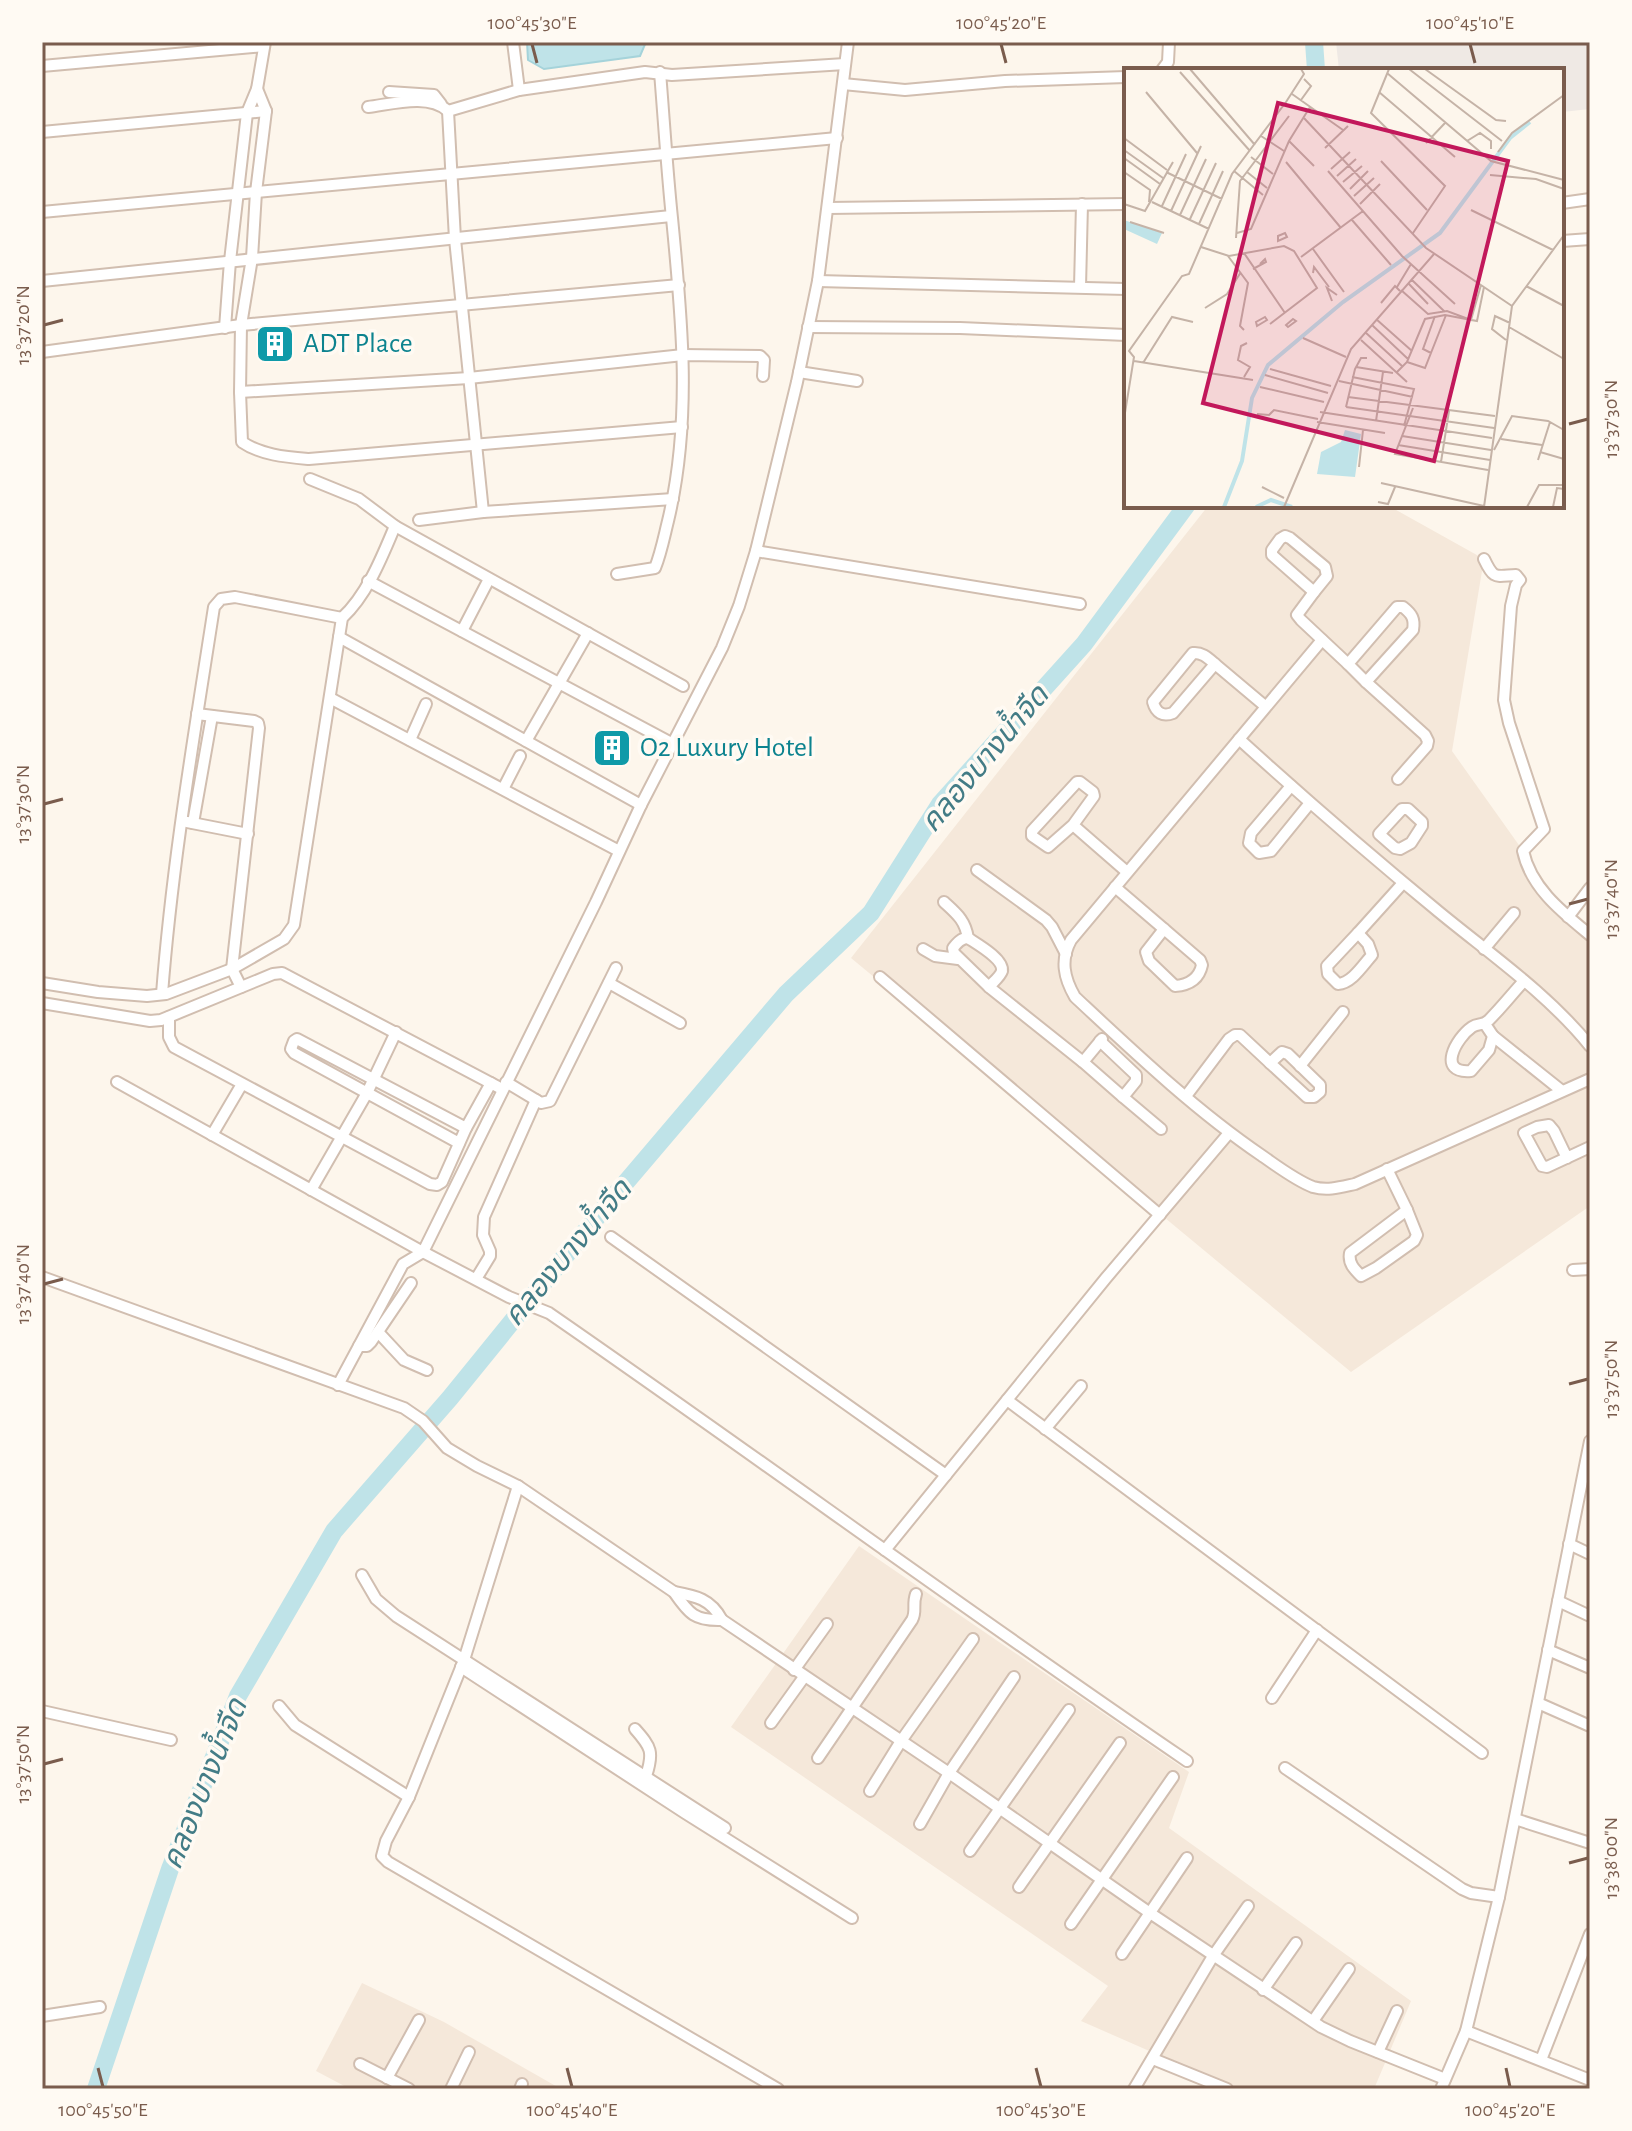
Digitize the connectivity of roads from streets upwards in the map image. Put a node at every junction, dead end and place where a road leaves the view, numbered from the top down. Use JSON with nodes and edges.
{"nodes":[{"id":1,"x":513,"y":42,"type":"edge"},
{"id":2,"x":848,"y":42,"type":"edge"},
{"id":3,"x":1169,"y":42,"type":"edge"},
{"id":4,"x":264,"y":44,"type":"edge"},
{"id":5,"x":845,"y":64,"type":"junction"},
{"id":6,"x":42,"y":66,"type":"edge"},
{"id":7,"x":1164,"y":68,"type":"edge"},
{"id":8,"x":660,"y":72,"type":"junction"},
{"id":9,"x":1124,"y":77,"type":"edge"},
{"id":10,"x":843,"y":84,"type":"junction"},
{"id":11,"x":257,"y":89,"type":"junction"},
{"id":12,"x":519,"y":90,"type":"junction"},
{"id":13,"x":389,"y":92,"type":"dead end"},
{"id":14,"x":368,"y":107,"type":"dead end"},
{"id":15,"x":445,"y":108,"type":"junction"},
{"id":16,"x":266,"y":111,"type":"junction"},
{"id":17,"x":247,"y":113,"type":"junction"},
{"id":18,"x":42,"y":132,"type":"edge"},
{"id":19,"x":837,"y":138,"type":"junction"},
{"id":20,"x":667,"y":154,"type":"junction"},
{"id":21,"x":450,"y":174,"type":"junction"},
{"id":22,"x":256,"y":192,"type":"junction"},
{"id":23,"x":237,"y":194,"type":"junction"},
{"id":24,"x":1590,"y":199,"type":"edge"},
{"id":25,"x":1564,"y":203,"type":"edge"},
{"id":26,"x":1082,"y":204,"type":"junction"},
{"id":27,"x":1124,"y":204,"type":"edge"},
{"id":28,"x":828,"y":208,"type":"junction"},
{"id":29,"x":42,"y":212,"type":"edge"},
{"id":30,"x":671,"y":216,"type":"junction"},
{"id":31,"x":455,"y":239,"type":"junction"},
{"id":32,"x":1590,"y":239,"type":"edge"},
{"id":33,"x":1564,"y":241,"type":"edge"},
{"id":34,"x":252,"y":258,"type":"junction"},
{"id":35,"x":230,"y":261,"type":"junction"},
{"id":36,"x":42,"y":281,"type":"edge"},
{"id":37,"x":818,"y":281,"type":"junction"},
{"id":38,"x":679,"y":285,"type":"junction"},
{"id":39,"x":1080,"y":287,"type":"junction"},
{"id":40,"x":1124,"y":289,"type":"edge"},
{"id":41,"x":461,"y":306,"type":"junction"},
{"id":42,"x":241,"y":325,"type":"junction"},
{"id":43,"x":808,"y":327,"type":"junction"},
{"id":44,"x":225,"y":328,"type":"junction"},
{"id":45,"x":1124,"y":335,"type":"edge"},
{"id":46,"x":42,"y":352,"type":"edge"},
{"id":47,"x":683,"y":355,"type":"junction"},
{"id":48,"x":799,"y":372,"type":"junction"},
{"id":49,"x":763,"y":376,"type":"dead end"},
{"id":50,"x":469,"y":378,"type":"junction"},
{"id":51,"x":857,"y":381,"type":"dead end"},
{"id":52,"x":240,"y":392,"type":"junction"},
{"id":53,"x":682,"y":427,"type":"junction"},
{"id":54,"x":476,"y":446,"type":"junction"},
{"id":55,"x":310,"y":479,"type":"dead end"},
{"id":56,"x":673,"y":499,"type":"junction"},
{"id":57,"x":483,"y":512,"type":"junction"},
{"id":58,"x":419,"y":520,"type":"dead end"},
{"id":59,"x":395,"y":526,"type":"junction"},
{"id":60,"x":756,"y":551,"type":"junction"},
{"id":61,"x":1484,"y":559,"type":"dead end"},
{"id":62,"x":617,"y":574,"type":"dead end"},
{"id":63,"x":489,"y":579,"type":"junction"},
{"id":64,"x":368,"y":581,"type":"junction"},
{"id":65,"x":1314,"y":592,"type":"junction"},
{"id":66,"x":1080,"y":604,"type":"dead end"},
{"id":67,"x":342,"y":618,"type":"junction"},
{"id":68,"x":462,"y":631,"type":"junction"},
{"id":69,"x":588,"y":633,"type":"junction"},
{"id":70,"x":339,"y":637,"type":"junction"},
{"id":71,"x":1322,"y":640,"type":"junction"},
{"id":72,"x":1215,"y":664,"type":"junction"},
{"id":73,"x":1348,"y":664,"type":"junction"},
{"id":74,"x":1366,"y":682,"type":"junction"},
{"id":75,"x":561,"y":683,"type":"junction"},
{"id":76,"x":683,"y":686,"type":"dead end"},
{"id":77,"x":330,"y":698,"type":"junction"},
{"id":78,"x":426,"y":704,"type":"dead end"},
{"id":79,"x":1265,"y":706,"type":"junction"},
{"id":80,"x":197,"y":714,"type":"junction"},
{"id":81,"x":212,"y":716,"type":"junction"},
{"id":82,"x":1239,"y":739,"type":"junction"},
{"id":83,"x":410,"y":740,"type":"junction"},
{"id":84,"x":526,"y":741,"type":"junction"},
{"id":85,"x":673,"y":744,"type":"junction"},
{"id":86,"x":520,"y":756,"type":"dead end"},
{"id":87,"x":1398,"y":779,"type":"dead end"},
{"id":88,"x":1291,"y":786,"type":"junction"},
{"id":89,"x":503,"y":789,"type":"junction"},
{"id":90,"x":1310,"y":803,"type":"junction"},
{"id":91,"x":641,"y":805,"type":"junction"},
{"id":92,"x":181,"y":821,"type":"junction"},
{"id":93,"x":193,"y":823,"type":"junction"},
{"id":94,"x":1073,"y":825,"type":"junction"},
{"id":95,"x":248,"y":834,"type":"junction"},
{"id":96,"x":1379,"y":834,"type":"dead end"},
{"id":97,"x":1364,"y":848,"type":"junction"},
{"id":98,"x":619,"y":851,"type":"junction"},
{"id":99,"x":977,"y":870,"type":"dead end"},
{"id":100,"x":1127,"y":872,"type":"junction"},
{"id":101,"x":1403,"y":883,"type":"junction"},
{"id":102,"x":1115,"y":887,"type":"junction"},
{"id":103,"x":1590,"y":888,"type":"edge"},
{"id":104,"x":944,"y":902,"type":"dead end"},
{"id":105,"x":1514,"y":913,"type":"dead end"},
{"id":106,"x":1568,"y":917,"type":"junction"},
{"id":107,"x":1164,"y":929,"type":"junction"},
{"id":108,"x":1358,"y":933,"type":"junction"},
{"id":109,"x":1590,"y":935,"type":"edge"},
{"id":110,"x":968,"y":938,"type":"junction"},
{"id":111,"x":923,"y":949,"type":"dead end"},
{"id":112,"x":1484,"y":949,"type":"junction"},
{"id":113,"x":1066,"y":954,"type":"junction"},
{"id":114,"x":958,"y":959,"type":"junction"},
{"id":115,"x":616,"y":968,"type":"dead end"},
{"id":116,"x":232,"y":969,"type":"junction"},
{"id":117,"x":880,"y":977,"type":"dead end"},
{"id":118,"x":1524,"y":981,"type":"junction"},
{"id":119,"x":42,"y":983,"type":"edge"},
{"id":120,"x":609,"y":983,"type":"junction"},
{"id":121,"x":241,"y":987,"type":"junction"},
{"id":122,"x":989,"y":987,"type":"junction"},
{"id":123,"x":162,"y":994,"type":"junction"},
{"id":124,"x":42,"y":1003,"type":"edge"},
{"id":125,"x":1343,"y":1012,"type":"dead end"},
{"id":126,"x":169,"y":1017,"type":"junction"},
{"id":127,"x":680,"y":1023,"type":"dead end"},
{"id":128,"x":1485,"y":1024,"type":"junction"},
{"id":129,"x":1110,"y":1030,"type":"junction"},
{"id":130,"x":396,"y":1032,"type":"junction"},
{"id":131,"x":1493,"y":1036,"type":"junction"},
{"id":132,"x":1100,"y":1041,"type":"junction"},
{"id":133,"x":1590,"y":1046,"type":"edge"},
{"id":134,"x":1083,"y":1062,"type":"junction"},
{"id":135,"x":1270,"y":1063,"type":"junction"},
{"id":136,"x":1300,"y":1066,"type":"junction"},
{"id":137,"x":1590,"y":1079,"type":"edge"},
{"id":138,"x":374,"y":1081,"type":"junction"},
{"id":139,"x":117,"y":1082,"type":"dead end"},
{"id":140,"x":491,"y":1083,"type":"junction"},
{"id":141,"x":242,"y":1084,"type":"junction"},
{"id":142,"x":504,"y":1086,"type":"junction"},
{"id":143,"x":1562,"y":1091,"type":"junction"},
{"id":144,"x":367,"y":1093,"type":"junction"},
{"id":145,"x":1186,"y":1096,"type":"junction"},
{"id":146,"x":1123,"y":1097,"type":"junction"},
{"id":147,"x":536,"y":1100,"type":"junction"},
{"id":148,"x":1514,"y":1113,"type":"junction"},
{"id":149,"x":466,"y":1128,"type":"junction"},
{"id":150,"x":1161,"y":1129,"type":"dead end"},
{"id":151,"x":1229,"y":1133,"type":"junction"},
{"id":152,"x":1524,"y":1133,"type":"junction"},
{"id":153,"x":212,"y":1135,"type":"junction"},
{"id":154,"x":341,"y":1137,"type":"junction"},
{"id":155,"x":459,"y":1143,"type":"junction"},
{"id":156,"x":1590,"y":1147,"type":"edge"},
{"id":157,"x":1567,"y":1158,"type":"junction"},
{"id":158,"x":1387,"y":1169,"type":"junction"},
{"id":159,"x":311,"y":1190,"type":"junction"},
{"id":160,"x":1407,"y":1210,"type":"junction"},
{"id":161,"x":1160,"y":1215,"type":"junction"},
{"id":162,"x":611,"y":1237,"type":"dead end"},
{"id":163,"x":422,"y":1253,"type":"junction"},
{"id":164,"x":1590,"y":1269,"type":"edge"},
{"id":165,"x":1573,"y":1270,"type":"dead end"},
{"id":166,"x":42,"y":1277,"type":"edge"},
{"id":167,"x":476,"y":1279,"type":"junction"},
{"id":168,"x":411,"y":1283,"type":"dead end"},
{"id":169,"x":378,"y":1332,"type":"junction"},
{"id":170,"x":359,"y":1346,"type":"junction"},
{"id":171,"x":427,"y":1370,"type":"dead end"},
{"id":172,"x":338,"y":1385,"type":"junction"},
{"id":173,"x":1081,"y":1386,"type":"dead end"},
{"id":174,"x":1007,"y":1400,"type":"junction"},
{"id":175,"x":1045,"y":1429,"type":"junction"},
{"id":176,"x":1590,"y":1445,"type":"edge"},
{"id":177,"x":946,"y":1475,"type":"junction"},
{"id":178,"x":518,"y":1486,"type":"junction"},
{"id":179,"x":1585,"y":1495,"type":"edge"},
{"id":180,"x":1569,"y":1544,"type":"junction"},
{"id":181,"x":885,"y":1550,"type":"junction"},
{"id":182,"x":1590,"y":1554,"type":"edge"},
{"id":183,"x":362,"y":1575,"type":"dead end"},
{"id":184,"x":674,"y":1592,"type":"junction"},
{"id":185,"x":916,"y":1594,"type":"dead end"},
{"id":186,"x":1558,"y":1601,"type":"junction"},
{"id":187,"x":1590,"y":1616,"type":"edge"},
{"id":188,"x":722,"y":1620,"type":"junction"},
{"id":189,"x":827,"y":1624,"type":"dead end"},
{"id":190,"x":1317,"y":1630,"type":"junction"},
{"id":191,"x":973,"y":1639,"type":"dead end"},
{"id":192,"x":1548,"y":1650,"type":"junction"},
{"id":193,"x":463,"y":1663,"type":"junction"},
{"id":194,"x":1590,"y":1668,"type":"edge"},
{"id":195,"x":799,"y":1674,"type":"junction"},
{"id":196,"x":1014,"y":1677,"type":"dead end"},
{"id":197,"x":1272,"y":1698,"type":"dead end"},
{"id":198,"x":1538,"y":1703,"type":"junction"},
{"id":199,"x":279,"y":1706,"type":"dead end"},
{"id":200,"x":850,"y":1708,"type":"junction"},
{"id":201,"x":1069,"y":1710,"type":"dead end"},
{"id":202,"x":42,"y":1711,"type":"edge"},
{"id":203,"x":771,"y":1723,"type":"dead end"},
{"id":204,"x":1590,"y":1726,"type":"edge"},
{"id":205,"x":635,"y":1729,"type":"dead end"},
{"id":206,"x":171,"y":1740,"type":"dead end"},
{"id":207,"x":901,"y":1741,"type":"junction"},
{"id":208,"x":1120,"y":1743,"type":"dead end"},
{"id":209,"x":1482,"y":1753,"type":"dead end"},
{"id":210,"x":818,"y":1758,"type":"dead end"},
{"id":211,"x":1187,"y":1761,"type":"dead end"},
{"id":212,"x":1285,"y":1768,"type":"dead end"},
{"id":213,"x":949,"y":1773,"type":"junction"},
{"id":214,"x":646,"y":1776,"type":"junction"},
{"id":215,"x":1173,"y":1777,"type":"dead end"},
{"id":216,"x":870,"y":1791,"type":"dead end"},
{"id":217,"x":409,"y":1797,"type":"junction"},
{"id":218,"x":999,"y":1808,"type":"junction"},
{"id":219,"x":1515,"y":1819,"type":"junction"},
{"id":220,"x":920,"y":1824,"type":"dead end"},
{"id":221,"x":725,"y":1828,"type":"dead end"},
{"id":222,"x":1050,"y":1843,"type":"junction"},
{"id":223,"x":1590,"y":1843,"type":"edge"},
{"id":224,"x":970,"y":1851,"type":"dead end"},
{"id":225,"x":1187,"y":1858,"type":"dead end"},
{"id":226,"x":1102,"y":1880,"type":"junction"},
{"id":227,"x":1019,"y":1887,"type":"dead end"},
{"id":228,"x":1499,"y":1897,"type":"junction"},
{"id":229,"x":1248,"y":1906,"type":"dead end"},
{"id":230,"x":1150,"y":1913,"type":"junction"},
{"id":231,"x":852,"y":1918,"type":"dead end"},
{"id":232,"x":1071,"y":1924,"type":"dead end"},
{"id":233,"x":1590,"y":1934,"type":"edge"},
{"id":234,"x":1296,"y":1943,"type":"dead end"},
{"id":235,"x":1122,"y":1954,"type":"dead end"},
{"id":236,"x":1213,"y":1956,"type":"junction"},
{"id":237,"x":1349,"y":1969,"type":"dead end"},
{"id":238,"x":1263,"y":1990,"type":"junction"},
{"id":239,"x":100,"y":2007,"type":"dead end"},
{"id":240,"x":1397,"y":2011,"type":"dead end"},
{"id":241,"x":42,"y":2016,"type":"edge"},
{"id":242,"x":419,"y":2020,"type":"dead end"},
{"id":243,"x":1313,"y":2021,"type":"junction"},
{"id":244,"x":1466,"y":2031,"type":"junction"},
{"id":245,"x":469,"y":2052,"type":"dead end"},
{"id":246,"x":1378,"y":2052,"type":"junction"},
{"id":247,"x":1153,"y":2059,"type":"junction"},
{"id":248,"x":1541,"y":2060,"type":"junction"},
{"id":249,"x":360,"y":2064,"type":"dead end"},
{"id":250,"x":387,"y":2078,"type":"junction"},
{"id":251,"x":1590,"y":2080,"type":"edge"},
{"id":252,"x":1443,"y":2084,"type":"edge"},
{"id":253,"x":409,"y":2089,"type":"edge"},
{"id":254,"x":451,"y":2089,"type":"edge"},
{"id":255,"x":778,"y":2089,"type":"edge"},
{"id":256,"x":1134,"y":2089,"type":"edge"},
{"id":257,"x":1227,"y":2089,"type":"edge"}],
"edges":[{"from":1,"to":12,"type":"street"},
{"from":2,"to":5,"type":"street"},
{"from":3,"to":7,"type":"street"},
{"from":4,"to":6,"type":"street"},
{"from":4,"to":11,"type":"street"},
{"from":5,"to":8,"type":"street"},
{"from":5,"to":10,"type":"street"},
{"from":8,"to":12,"type":"street"},
{"from":8,"to":20,"type":"street"},
{"from":9,"to":10,"type":"street"},
{"from":10,"to":19,"type":"street"},
{"from":11,"to":16,"type":"street"},
{"from":11,"to":17,"type":"street"},
{"from":12,"to":15,"type":"street"},
{"from":13,"to":15,"type":"street"},
{"from":14,"to":15,"type":"street"},
{"from":15,"to":21,"type":"street"},
{"from":16,"to":17,"type":"street"},
{"from":16,"to":22,"type":"street"},
{"from":17,"to":18,"type":"street"},
{"from":17,"to":23,"type":"street"},
{"from":19,"to":20,"type":"street"},
{"from":19,"to":28,"type":"street"},
{"from":20,"to":21,"type":"street"},
{"from":20,"to":30,"type":"street"},
{"from":21,"to":22,"type":"street"},
{"from":21,"to":31,"type":"street"},
{"from":22,"to":23,"type":"street"},
{"from":22,"to":34,"type":"street"},
{"from":23,"to":29,"type":"street"},
{"from":23,"to":35,"type":"street"},
{"from":24,"to":25,"type":"street"},
{"from":26,"to":27,"type":"street"},
{"from":26,"to":28,"type":"street"},
{"from":26,"to":39,"type":"street"},
{"from":28,"to":37,"type":"street"},
{"from":30,"to":31,"type":"street"},
{"from":30,"to":38,"type":"street"},
{"from":31,"to":34,"type":"street"},
{"from":31,"to":41,"type":"street"},
{"from":32,"to":33,"type":"street"},
{"from":34,"to":35,"type":"street"},
{"from":34,"to":42,"type":"street"},
{"from":35,"to":36,"type":"street"},
{"from":35,"to":44,"type":"street"},
{"from":37,"to":39,"type":"street"},
{"from":37,"to":43,"type":"street"},
{"from":38,"to":41,"type":"street"},
{"from":38,"to":47,"type":"street"},
{"from":39,"to":40,"type":"street"},
{"from":41,"to":42,"type":"street"},
{"from":41,"to":50,"type":"street"},
{"from":42,"to":44,"type":"street"},
{"from":42,"to":52,"type":"street"},
{"from":43,"to":45,"type":"street"},
{"from":43,"to":48,"type":"street"},
{"from":44,"to":46,"type":"street"},
{"from":47,"to":49,"type":"street"},
{"from":47,"to":50,"type":"street"},
{"from":47,"to":53,"type":"street"},
{"from":48,"to":51,"type":"street"},
{"from":48,"to":60,"type":"street"},
{"from":50,"to":52,"type":"street"},
{"from":50,"to":54,"type":"street"},
{"from":52,"to":54,"type":"street"},
{"from":53,"to":54,"type":"street"},
{"from":53,"to":56,"type":"street"},
{"from":54,"to":57,"type":"street"},
{"from":55,"to":59,"type":"street"},
{"from":56,"to":57,"type":"street"},
{"from":56,"to":62,"type":"street"},
{"from":57,"to":58,"type":"street"},
{"from":59,"to":63,"type":"street"},
{"from":59,"to":64,"type":"street"},
{"from":60,"to":66,"type":"street"},
{"from":60,"to":85,"type":"street"},
{"from":61,"to":106,"type":"street"},
{"from":63,"to":68,"type":"street"},
{"from":63,"to":69,"type":"street"},
{"from":64,"to":67,"type":"street"},
{"from":64,"to":68,"type":"street"},
{"from":65,"to":65,"type":"street"},
{"from":65,"to":71,"type":"street"},
{"from":67,"to":70,"type":"street"},
{"from":67,"to":80,"type":"street"},
{"from":68,"to":75,"type":"street"},
{"from":69,"to":75,"type":"street"},
{"from":69,"to":76,"type":"street"},
{"from":70,"to":77,"type":"street"},
{"from":70,"to":84,"type":"street"},
{"from":71,"to":73,"type":"street"},
{"from":71,"to":79,"type":"street"},
{"from":72,"to":72,"type":"street"},
{"from":72,"to":79,"type":"street"},
{"from":73,"to":74,"type":"street"},
{"from":73,"to":74,"type":"street"},
{"from":74,"to":87,"type":"street"},
{"from":75,"to":84,"type":"street"},
{"from":75,"to":85,"type":"street"},
{"from":77,"to":83,"type":"street"},
{"from":77,"to":116,"type":"street"},
{"from":78,"to":83,"type":"street"},
{"from":79,"to":82,"type":"street"},
{"from":80,"to":81,"type":"street"},
{"from":80,"to":92,"type":"street"},
{"from":81,"to":93,"type":"street"},
{"from":81,"to":95,"type":"street"},
{"from":82,"to":88,"type":"street"},
{"from":82,"to":100,"type":"street"},
{"from":83,"to":89,"type":"street"},
{"from":84,"to":91,"type":"street"},
{"from":85,"to":91,"type":"street"},
{"from":86,"to":89,"type":"street"},
{"from":88,"to":90,"type":"street"},
{"from":88,"to":90,"type":"street"},
{"from":89,"to":98,"type":"street"},
{"from":90,"to":97,"type":"street"},
{"from":91,"to":98,"type":"street"},
{"from":92,"to":93,"type":"street"},
{"from":92,"to":123,"type":"street"},
{"from":93,"to":95,"type":"street"},
{"from":94,"to":94,"type":"street"},
{"from":94,"to":100,"type":"street"},
{"from":95,"to":116,"type":"street"},
{"from":96,"to":97,"type":"street"},
{"from":97,"to":101,"type":"street"},
{"from":98,"to":142,"type":"street"},
{"from":99,"to":113,"type":"street"},
{"from":100,"to":102,"type":"street"},
{"from":101,"to":108,"type":"street"},
{"from":101,"to":112,"type":"street"},
{"from":102,"to":107,"type":"street"},
{"from":102,"to":113,"type":"street"},
{"from":103,"to":106,"type":"street"},
{"from":104,"to":110,"type":"street"},
{"from":105,"to":112,"type":"street"},
{"from":106,"to":109,"type":"street"},
{"from":107,"to":107,"type":"street"},
{"from":108,"to":108,"type":"street"},
{"from":110,"to":114,"type":"street"},
{"from":110,"to":122,"type":"street"},
{"from":111,"to":114,"type":"street"},
{"from":112,"to":118,"type":"street"},
{"from":113,"to":129,"type":"street"},
{"from":114,"to":122,"type":"street"},
{"from":115,"to":120,"type":"street"},
{"from":116,"to":121,"type":"street"},
{"from":116,"to":123,"type":"street"},
{"from":117,"to":161,"type":"street"},
{"from":118,"to":128,"type":"street"},
{"from":118,"to":133,"type":"street"},
{"from":119,"to":123,"type":"street"},
{"from":120,"to":127,"type":"street"},
{"from":120,"to":147,"type":"street"},
{"from":121,"to":126,"type":"street"},
{"from":121,"to":130,"type":"street"},
{"from":122,"to":134,"type":"street"},
{"from":124,"to":126,"type":"street"},
{"from":125,"to":136,"type":"street"},
{"from":126,"to":141,"type":"street"},
{"from":128,"to":131,"type":"street"},
{"from":128,"to":131,"type":"street"},
{"from":129,"to":132,"type":"street"},
{"from":129,"to":145,"type":"street"},
{"from":130,"to":138,"type":"street"},
{"from":130,"to":140,"type":"street"},
{"from":131,"to":143,"type":"street"},
{"from":132,"to":134,"type":"street"},
{"from":132,"to":146,"type":"street"},
{"from":134,"to":146,"type":"street"},
{"from":135,"to":136,"type":"street"},
{"from":135,"to":136,"type":"street"},
{"from":135,"to":145,"type":"street"},
{"from":137,"to":143,"type":"street"},
{"from":138,"to":144,"type":"street"},
{"from":138,"to":144,"type":"street"},
{"from":138,"to":149,"type":"street"},
{"from":139,"to":153,"type":"street"},
{"from":140,"to":142,"type":"street"},
{"from":140,"to":149,"type":"street"},
{"from":141,"to":153,"type":"street"},
{"from":141,"to":154,"type":"street"},
{"from":142,"to":147,"type":"street"},
{"from":142,"to":163,"type":"street"},
{"from":143,"to":148,"type":"street"},
{"from":144,"to":154,"type":"street"},
{"from":144,"to":155,"type":"street"},
{"from":145,"to":151,"type":"street"},
{"from":146,"to":150,"type":"street"},
{"from":147,"to":167,"type":"street"},
{"from":148,"to":152,"type":"street"},
{"from":148,"to":158,"type":"street"},
{"from":149,"to":155,"type":"street"},
{"from":151,"to":158,"type":"street"},
{"from":151,"to":161,"type":"street"},
{"from":152,"to":157,"type":"street"},
{"from":152,"to":157,"type":"street"},
{"from":153,"to":159,"type":"street"},
{"from":154,"to":155,"type":"street"},
{"from":154,"to":159,"type":"street"},
{"from":156,"to":157,"type":"street"},
{"from":158,"to":160,"type":"street"},
{"from":159,"to":163,"type":"street"},
{"from":160,"to":160,"type":"street"},
{"from":161,"to":174,"type":"street"},
{"from":162,"to":177,"type":"street"},
{"from":163,"to":167,"type":"street"},
{"from":163,"to":170,"type":"street"},
{"from":164,"to":165,"type":"street"},
{"from":166,"to":172,"type":"street"},
{"from":167,"to":181,"type":"street"},
{"from":168,"to":169,"type":"street"},
{"from":169,"to":170,"type":"street"},
{"from":169,"to":171,"type":"street"},
{"from":170,"to":172,"type":"street"},
{"from":172,"to":178,"type":"street"},
{"from":173,"to":175,"type":"street"},
{"from":174,"to":175,"type":"street"},
{"from":174,"to":177,"type":"street"},
{"from":175,"to":190,"type":"street"},
{"from":176,"to":179,"type":"street"},
{"from":177,"to":181,"type":"street"},
{"from":178,"to":184,"type":"street"},
{"from":178,"to":193,"type":"street"},
{"from":179,"to":180,"type":"street"},
{"from":180,"to":182,"type":"street"},
{"from":180,"to":186,"type":"street"},
{"from":181,"to":211,"type":"street"},
{"from":183,"to":193,"type":"street"},
{"from":184,"to":188,"type":"street"},
{"from":184,"to":188,"type":"street"},
{"from":185,"to":200,"type":"street"},
{"from":186,"to":187,"type":"street"},
{"from":186,"to":192,"type":"street"},
{"from":188,"to":195,"type":"street"},
{"from":189,"to":195,"type":"street"},
{"from":190,"to":197,"type":"street"},
{"from":190,"to":209,"type":"street"},
{"from":191,"to":207,"type":"street"},
{"from":192,"to":194,"type":"street"},
{"from":192,"to":198,"type":"street"},
{"from":193,"to":214,"type":"street"},
{"from":193,"to":217,"type":"street"},
{"from":193,"to":231,"type":"street"},
{"from":195,"to":200,"type":"street"},
{"from":195,"to":203,"type":"street"},
{"from":196,"to":213,"type":"street"},
{"from":198,"to":204,"type":"street"},
{"from":198,"to":219,"type":"street"},
{"from":199,"to":217,"type":"street"},
{"from":200,"to":207,"type":"street"},
{"from":200,"to":210,"type":"street"},
{"from":201,"to":218,"type":"street"},
{"from":202,"to":206,"type":"street"},
{"from":205,"to":214,"type":"street"},
{"from":207,"to":213,"type":"street"},
{"from":207,"to":216,"type":"street"},
{"from":208,"to":222,"type":"street"},
{"from":212,"to":228,"type":"street"},
{"from":213,"to":218,"type":"street"},
{"from":213,"to":220,"type":"street"},
{"from":214,"to":221,"type":"street"},
{"from":215,"to":226,"type":"street"},
{"from":217,"to":255,"type":"street"},
{"from":218,"to":222,"type":"street"},
{"from":218,"to":224,"type":"street"},
{"from":219,"to":223,"type":"street"},
{"from":219,"to":228,"type":"street"},
{"from":222,"to":226,"type":"street"},
{"from":222,"to":227,"type":"street"},
{"from":225,"to":230,"type":"street"},
{"from":226,"to":230,"type":"street"},
{"from":226,"to":232,"type":"street"},
{"from":228,"to":244,"type":"street"},
{"from":229,"to":236,"type":"street"},
{"from":230,"to":235,"type":"street"},
{"from":230,"to":236,"type":"street"},
{"from":233,"to":248,"type":"street"},
{"from":234,"to":238,"type":"street"},
{"from":236,"to":238,"type":"street"},
{"from":236,"to":247,"type":"street"},
{"from":237,"to":243,"type":"street"},
{"from":238,"to":243,"type":"street"},
{"from":239,"to":241,"type":"street"},
{"from":240,"to":246,"type":"street"},
{"from":242,"to":250,"type":"street"},
{"from":243,"to":246,"type":"street"},
{"from":244,"to":248,"type":"street"},
{"from":244,"to":252,"type":"street"},
{"from":245,"to":254,"type":"street"},
{"from":246,"to":252,"type":"street"},
{"from":247,"to":256,"type":"street"},
{"from":247,"to":257,"type":"street"},
{"from":248,"to":251,"type":"street"},
{"from":249,"to":250,"type":"street"},
{"from":250,"to":253,"type":"street"}]}
